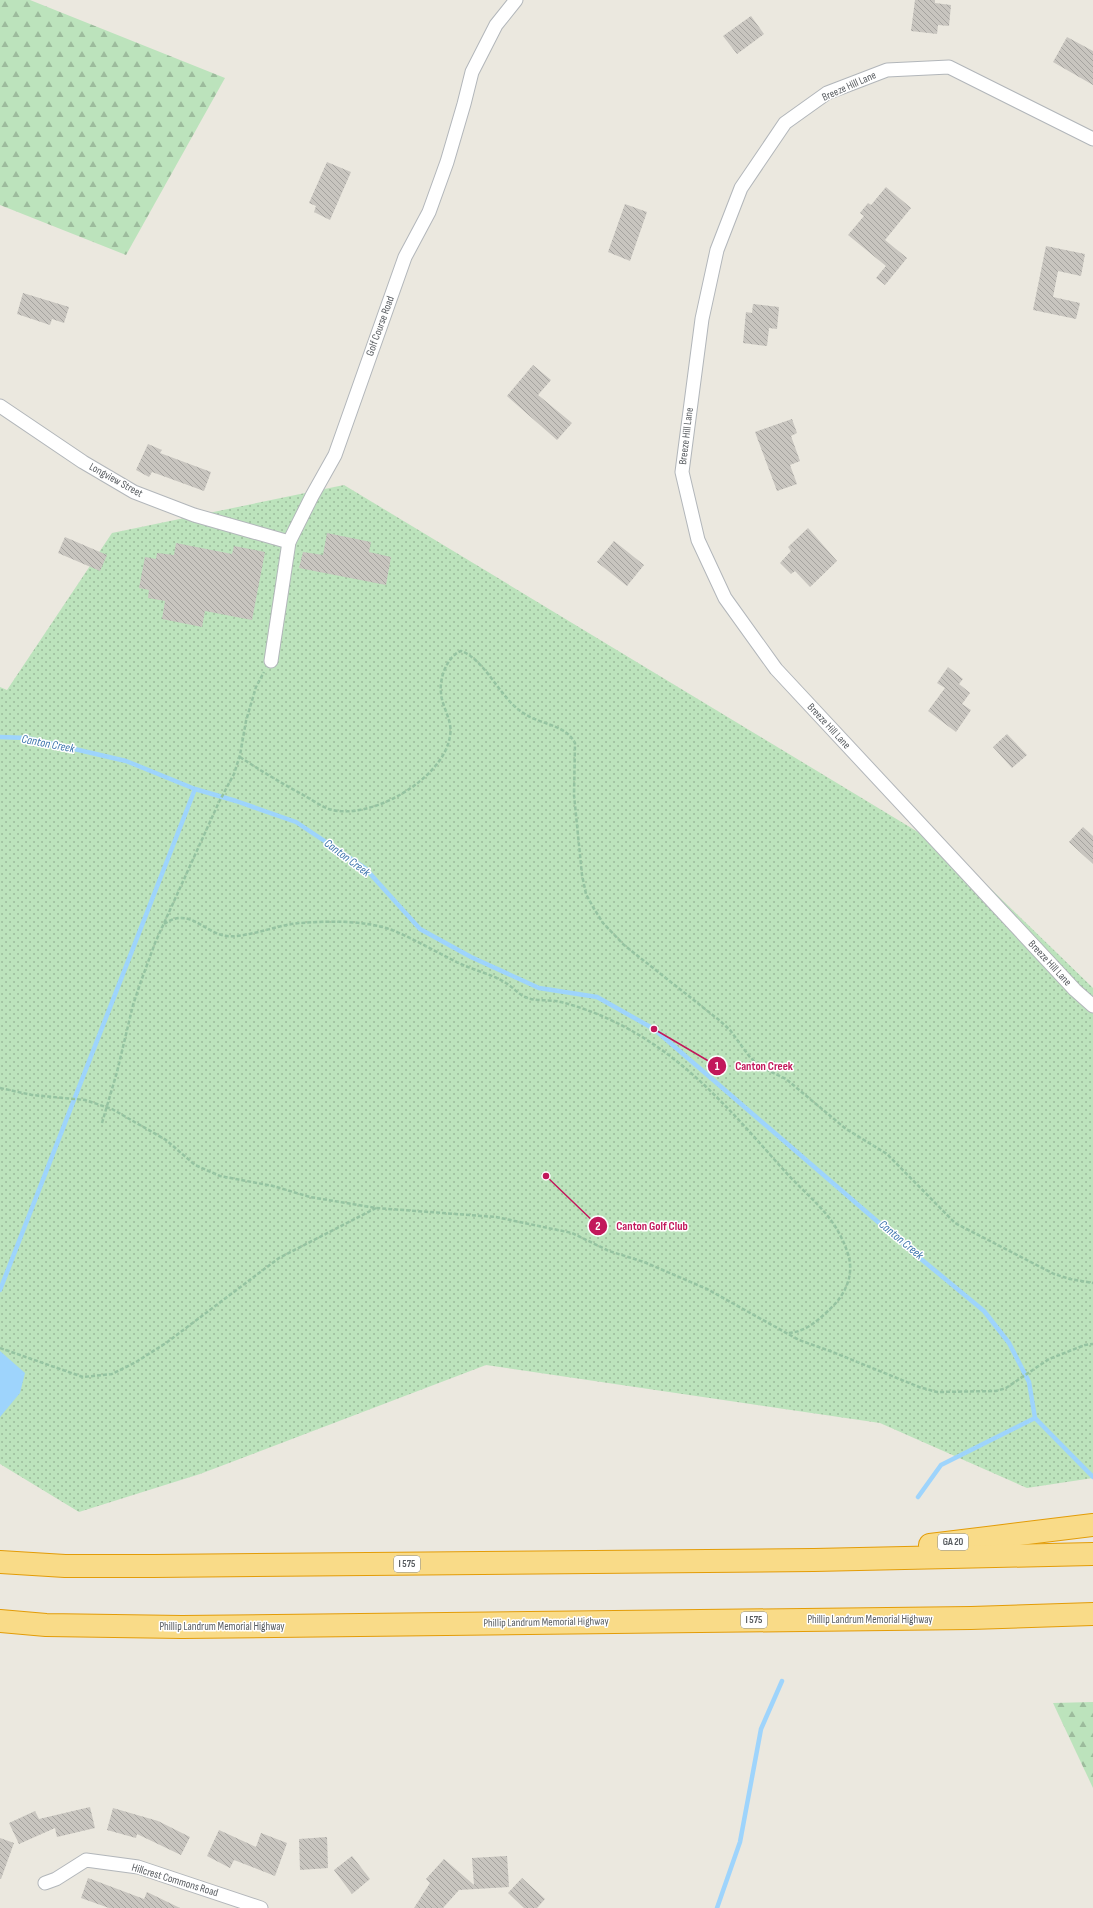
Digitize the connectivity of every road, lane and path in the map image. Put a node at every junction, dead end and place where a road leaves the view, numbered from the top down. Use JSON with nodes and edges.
{"nodes":[{"id":1,"x":516,"y":0,"type":"edge"},
{"id":2,"x":1093,"y":140,"type":"edge"},
{"id":3,"x":0,"y":406,"type":"edge"},
{"id":4,"x":289,"y":542,"type":"junction"},
{"id":5,"x":270,"y":662,"type":"joint"},
{"id":6,"x":240,"y":757,"type":"junction"},
{"id":7,"x":164,"y":924,"type":"junction"},
{"id":8,"x":1093,"y":1006,"type":"edge"},
{"id":9,"x":0,"y":1088,"type":"edge"},
{"id":10,"x":107,"y":1108,"type":"junction"},
{"id":11,"x":102,"y":1123,"type":"dead end"},
{"id":12,"x":376,"y":1208,"type":"junction"},
{"id":13,"x":1093,"y":1283,"type":"edge"},
{"id":14,"x":784,"y":1333,"type":"junction"},
{"id":15,"x":1093,"y":1344,"type":"edge"},
{"id":16,"x":0,"y":1348,"type":"edge"},
{"id":17,"x":1093,"y":1525,"type":"edge"},
{"id":18,"x":1093,"y":1554,"type":"edge"},
{"id":19,"x":814,"y":1560,"type":"junction"},
{"id":20,"x":0,"y":1562,"type":"edge"},
{"id":21,"x":1089,"y":1614,"type":"edge"},
{"id":22,"x":0,"y":1621,"type":"edge"},
{"id":23,"x":45,"y":1883,"type":"dead end"},
{"id":24,"x":261,"y":1908,"type":"edge"}],
"edges":[{"from":1,"to":4,"type":"street","name":"Golf Course Road"},
{"from":2,"to":8,"type":"street","name":"Breeze Hill Lane"},
{"from":3,"to":4,"type":"street","name":"Longview Street"},
{"from":4,"to":5,"type":"street","name":"Golf Course Road"},
{"from":5,"to":6,"type":"path"},
{"from":6,"to":7,"type":"path"},
{"from":6,"to":13,"type":"path"},
{"from":7,"to":10,"type":"path"},
{"from":7,"to":14,"type":"path"},
{"from":9,"to":10,"type":"path"},
{"from":10,"to":11,"type":"path"},
{"from":10,"to":12,"type":"path"},
{"from":12,"to":14,"type":"path"},
{"from":12,"to":16,"type":"path"},
{"from":14,"to":15,"type":"path"},
{"from":17,"to":19,"type":"highway","number":"GA 20"},
{"from":18,"to":19,"type":"highway","number":"I 575"},
{"from":19,"to":20,"type":"highway","number":"I 575"},
{"from":21,"to":22,"type":"highway","name":"Phillip Landrum Memorial Highway","number":"I 575"},
{"from":23,"to":24,"type":"street","name":"Hillcrest Commons Road"}]}
